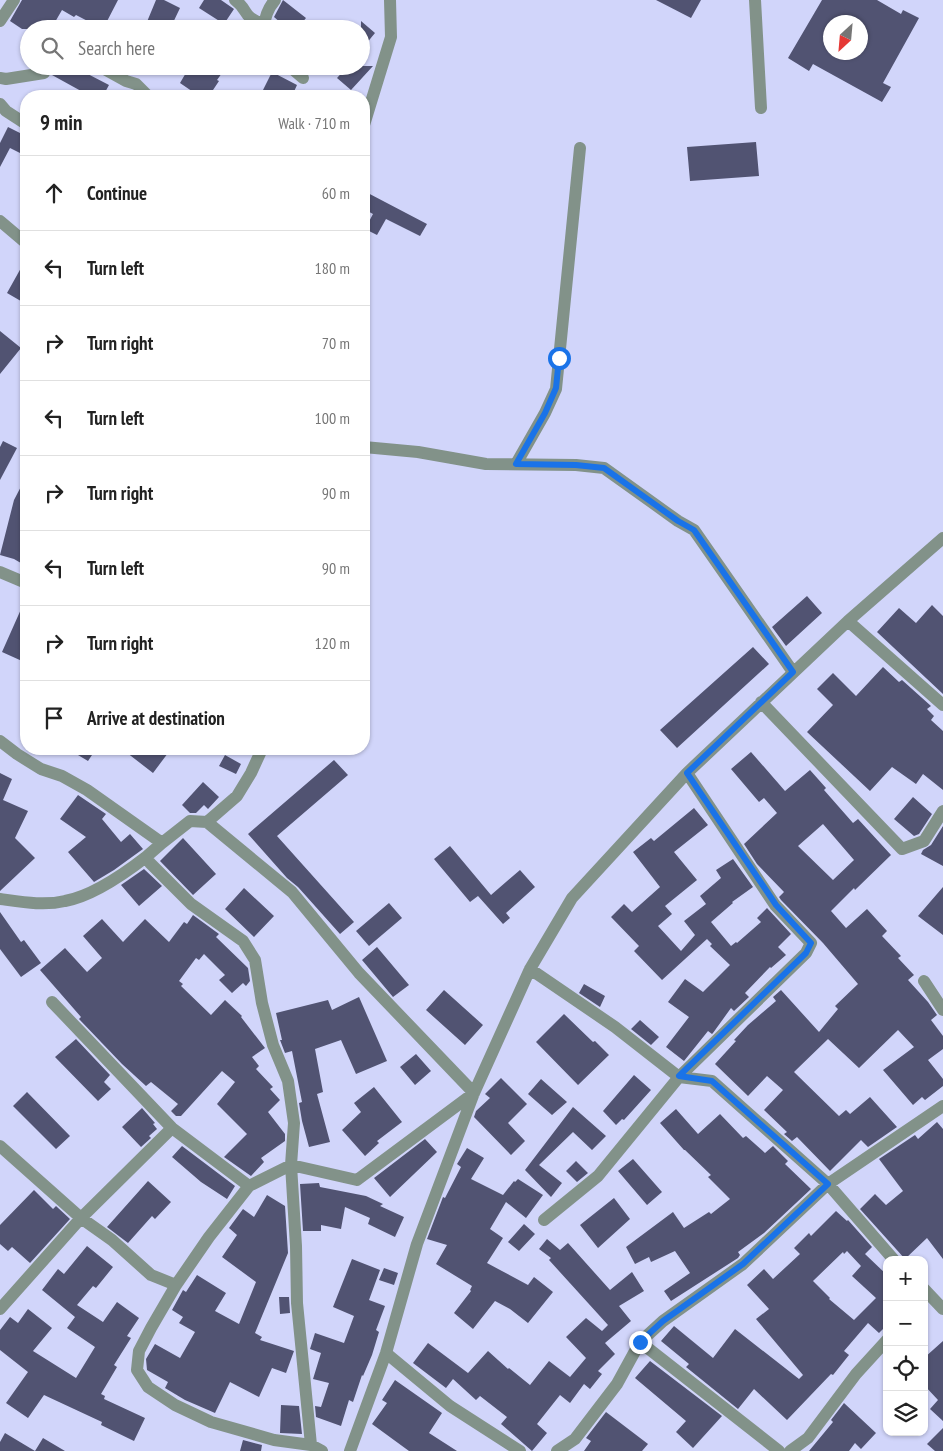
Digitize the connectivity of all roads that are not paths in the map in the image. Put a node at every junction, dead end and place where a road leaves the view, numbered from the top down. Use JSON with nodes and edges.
{"nodes":[{"id":1,"x":14,"y":0,"type":"edge"},
{"id":2,"x":235,"y":0,"type":"edge"},
{"id":3,"x":275,"y":0,"type":"edge"},
{"id":4,"x":390,"y":0,"type":"edge"},
{"id":5,"x":755,"y":0,"type":"edge"},
{"id":6,"x":252,"y":20,"type":"edge"},
{"id":7,"x":266,"y":20,"type":"edge"},
{"id":8,"x":0,"y":21,"type":"edge"},
{"id":9,"x":31,"y":75,"type":"edge"},
{"id":10,"x":114,"y":75,"type":"edge"},
{"id":11,"x":300,"y":75,"type":"edge"},
{"id":12,"x":0,"y":78,"type":"edge"},
{"id":13,"x":303,"y":78,"type":"dead end"},
{"id":14,"x":142,"y":90,"type":"edge"},
{"id":15,"x":0,"y":104,"type":"edge"},
{"id":16,"x":370,"y":105,"type":"edge"},
{"id":17,"x":761,"y":108,"type":"dead end"},
{"id":18,"x":20,"y":120,"type":"edge"},
{"id":19,"x":580,"y":148,"type":"dead end"},
{"id":20,"x":0,"y":221,"type":"edge"},
{"id":21,"x":20,"y":238,"type":"edge"},
{"id":22,"x":370,"y":448,"type":"edge"},
{"id":23,"x":516,"y":464,"type":"junction"},
{"id":24,"x":943,"y":538,"type":"edge"},
{"id":25,"x":0,"y":572,"type":"edge"},
{"id":26,"x":20,"y":580,"type":"edge"},
{"id":27,"x":848,"y":621,"type":"junction"},
{"id":28,"x":793,"y":672,"type":"junction"},
{"id":29,"x":761,"y":702,"type":"junction"},
{"id":30,"x":943,"y":705,"type":"edge"},
{"id":31,"x":0,"y":740,"type":"edge"},
{"id":32,"x":259,"y":755,"type":"edge"},
{"id":33,"x":687,"y":773,"type":"junction"},
{"id":34,"x":943,"y":811,"type":"edge"},
{"id":35,"x":207,"y":822,"type":"junction"},
{"id":36,"x":162,"y":843,"type":"junction"},
{"id":37,"x":146,"y":857,"type":"junction"},
{"id":38,"x":0,"y":899,"type":"edge"},
{"id":39,"x":530,"y":969,"type":"junction"},
{"id":40,"x":924,"y":981,"type":"dead end"},
{"id":41,"x":52,"y":1002,"type":"dead end"},
{"id":42,"x":943,"y":1010,"type":"edge"},
{"id":43,"x":679,"y":1076,"type":"junction"},
{"id":44,"x":474,"y":1093,"type":"junction"},
{"id":45,"x":943,"y":1106,"type":"edge"},
{"id":46,"x":172,"y":1128,"type":"junction"},
{"id":47,"x":0,"y":1146,"type":"edge"},
{"id":48,"x":291,"y":1165,"type":"junction"},
{"id":49,"x":828,"y":1184,"type":"junction"},
{"id":50,"x":249,"y":1186,"type":"junction"},
{"id":51,"x":81,"y":1218,"type":"junction"},
{"id":52,"x":544,"y":1220,"type":"dead end"},
{"id":53,"x":891,"y":1256,"type":"edge"},
{"id":54,"x":176,"y":1285,"type":"junction"},
{"id":55,"x":928,"y":1298,"type":"edge"},
{"id":56,"x":0,"y":1309,"type":"edge"},
{"id":57,"x":943,"y":1309,"type":"edge"},
{"id":58,"x":640,"y":1342,"type":"junction"},
{"id":59,"x":883,"y":1344,"type":"edge"},
{"id":60,"x":386,"y":1353,"type":"junction"},
{"id":61,"x":575,"y":1439,"type":"junction"},
{"id":62,"x":317,"y":1448,"type":"edge"},
{"id":63,"x":350,"y":1451,"type":"edge"},
{"id":64,"x":520,"y":1451,"type":"edge"},
{"id":65,"x":557,"y":1451,"type":"edge"},
{"id":66,"x":564,"y":1451,"type":"edge"},
{"id":67,"x":779,"y":1451,"type":"edge"},
{"id":68,"x":790,"y":1451,"type":"edge"}],
"edges":[{"from":1,"to":8,"type":"street"},
{"from":2,"to":6,"type":"street"},
{"from":3,"to":7,"type":"street"},
{"from":4,"to":16,"type":"street"},
{"from":5,"to":17,"type":"street"},
{"from":9,"to":12,"type":"street"},
{"from":10,"to":14,"type":"street"},
{"from":11,"to":13,"type":"street"},
{"from":15,"to":18,"type":"street"},
{"from":19,"to":23,"type":"street"},
{"from":20,"to":21,"type":"street"},
{"from":22,"to":23,"type":"street"},
{"from":23,"to":28,"type":"street"},
{"from":24,"to":27,"type":"street"},
{"from":25,"to":26,"type":"street"},
{"from":27,"to":28,"type":"street"},
{"from":27,"to":30,"type":"street"},
{"from":28,"to":29,"type":"street"},
{"from":29,"to":33,"type":"street"},
{"from":29,"to":34,"type":"street"},
{"from":31,"to":36,"type":"street"},
{"from":32,"to":35,"type":"street"},
{"from":33,"to":39,"type":"street"},
{"from":33,"to":43,"type":"street"},
{"from":35,"to":36,"type":"street"},
{"from":35,"to":44,"type":"street"},
{"from":36,"to":37,"type":"street"},
{"from":37,"to":38,"type":"street"},
{"from":37,"to":48,"type":"street"},
{"from":39,"to":43,"type":"street"},
{"from":39,"to":44,"type":"street"},
{"from":40,"to":42,"type":"street"},
{"from":41,"to":46,"type":"street"},
{"from":43,"to":49,"type":"street"},
{"from":43,"to":52,"type":"street"},
{"from":44,"to":48,"type":"street"},
{"from":44,"to":60,"type":"street"},
{"from":45,"to":49,"type":"street"},
{"from":46,"to":50,"type":"street"},
{"from":46,"to":51,"type":"street"},
{"from":47,"to":51,"type":"street"},
{"from":48,"to":50,"type":"street"},
{"from":48,"to":62,"type":"street"},
{"from":49,"to":53,"type":"street"},
{"from":49,"to":58,"type":"street"},
{"from":50,"to":54,"type":"street"},
{"from":51,"to":54,"type":"street"},
{"from":51,"to":56,"type":"street"},
{"from":54,"to":62,"type":"street"},
{"from":55,"to":57,"type":"street"},
{"from":58,"to":61,"type":"street"},
{"from":58,"to":67,"type":"street"},
{"from":59,"to":68,"type":"street"},
{"from":60,"to":63,"type":"street"},
{"from":60,"to":64,"type":"street"},
{"from":61,"to":65,"type":"street"},
{"from":61,"to":66,"type":"street"}]}
